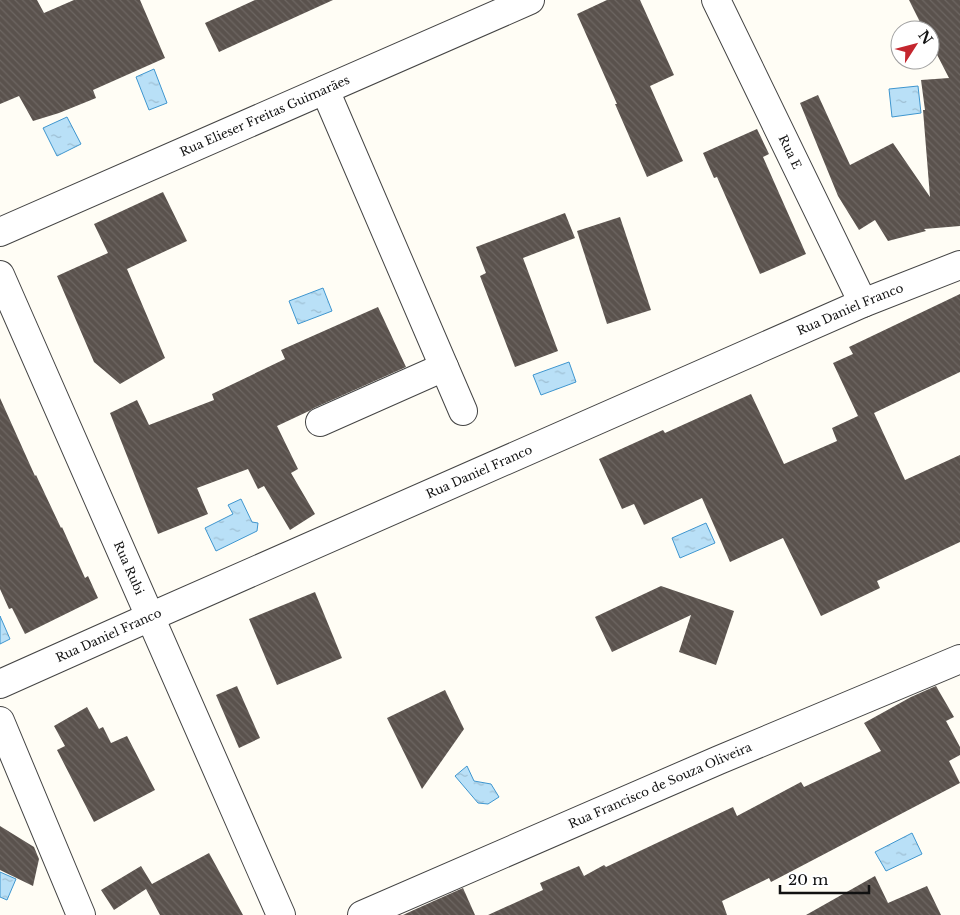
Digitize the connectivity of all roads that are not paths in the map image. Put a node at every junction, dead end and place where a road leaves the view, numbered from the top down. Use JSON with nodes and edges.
{"nodes":[{"id":1,"x":530,"y":0,"type":"edge"},
{"id":2,"x":716,"y":0,"type":"edge"},
{"id":3,"x":325,"y":90,"type":"junction"},
{"id":4,"x":0,"y":232,"type":"edge"},
{"id":5,"x":960,"y":265,"type":"edge"},
{"id":6,"x":0,"y":275,"type":"edge"},
{"id":7,"x":863,"y":303,"type":"junction"},
{"id":8,"x":444,"y":367,"type":"junction"},
{"id":9,"x":463,"y":411,"type":"dead end"},
{"id":10,"x":320,"y":422,"type":"dead end"},
{"id":11,"x":150,"y":617,"type":"junction"},
{"id":12,"x":960,"y":658,"type":"edge"},
{"id":13,"x":0,"y":684,"type":"edge"},
{"id":14,"x":0,"y":721,"type":"edge"},
{"id":15,"x":81,"y":915,"type":"edge"},
{"id":16,"x":280,"y":915,"type":"edge"},
{"id":17,"x":362,"y":915,"type":"edge"}],
"edges":[{"from":1,"to":3,"type":"street","name":"Rua Elieser Freitas Guimarães"},
{"from":2,"to":7,"type":"street","name":"Rua E"},
{"from":3,"to":4,"type":"street","name":"Rua Elieser Freitas Guimarães"},
{"from":3,"to":8,"type":"street"},
{"from":5,"to":7,"type":"street","name":"Rua Daniel Franco"},
{"from":6,"to":11,"type":"street","name":"Rua Rubi"},
{"from":7,"to":11,"type":"street","name":"Rua Daniel Franco"},
{"from":8,"to":9,"type":"street"},
{"from":8,"to":10,"type":"street"},
{"from":11,"to":13,"type":"street","name":"Rua Daniel Franco"},
{"from":11,"to":16,"type":"street","name":"Rua Rubi"},
{"from":12,"to":17,"type":"street","name":"Rua Francisco de Souza Oliveira"},
{"from":14,"to":15,"type":"street"}]}
